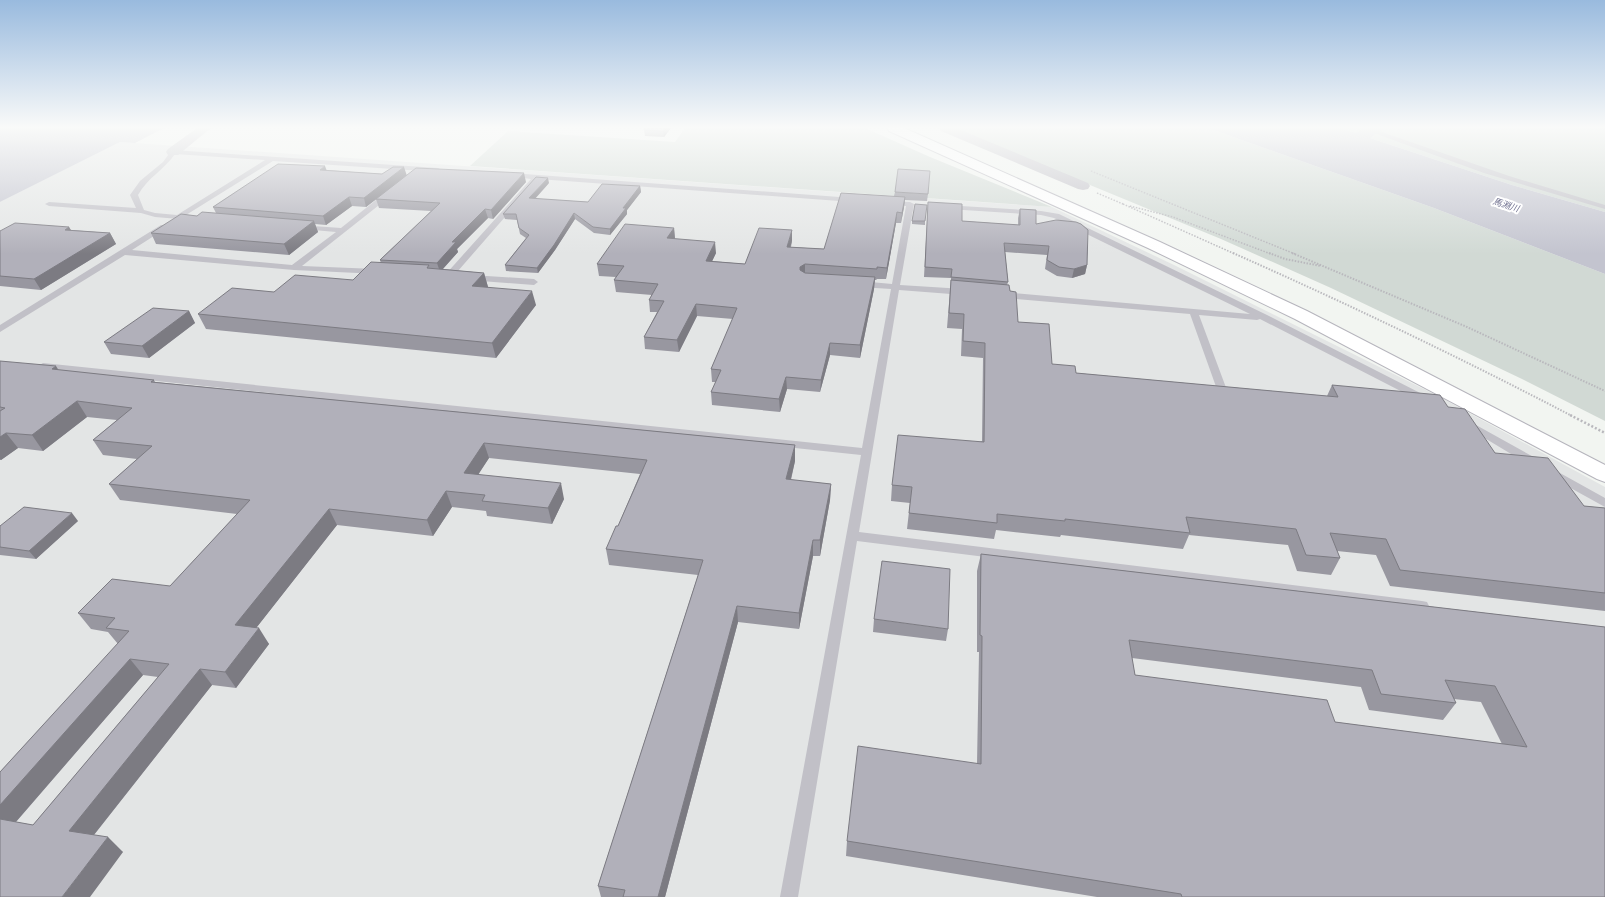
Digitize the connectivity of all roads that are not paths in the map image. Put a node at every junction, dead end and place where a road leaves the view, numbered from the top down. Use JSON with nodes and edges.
{"nodes":[{"id":1,"x":157,"y":170,"type":"edge"},
{"id":2,"x":254,"y":170,"type":"edge"},
{"id":3,"x":421,"y":170,"type":"edge"},
{"id":4,"x":986,"y":170,"type":"edge"},
{"id":5,"x":1045,"y":170,"type":"edge"},
{"id":6,"x":1482,"y":170,"type":"edge"},
{"id":7,"x":498,"y":174,"type":"edge"},
{"id":8,"x":536,"y":177,"type":"junction"},
{"id":9,"x":410,"y":178,"type":"edge"},
{"id":10,"x":1083,"y":186,"type":"road end"},
{"id":11,"x":398,"y":188,"type":"edge"},
{"id":12,"x":236,"y":191,"type":"edge"},
{"id":13,"x":217,"y":194,"type":"junction"},
{"id":14,"x":862,"y":201,"type":"edge"},
{"id":15,"x":878,"y":202,"type":"edge"},
{"id":16,"x":49,"y":204,"type":"dead end"},
{"id":17,"x":941,"y":206,"type":"edge"},
{"id":18,"x":1605,"y":207,"type":"edge"},
{"id":19,"x":141,"y":211,"type":"junction"},
{"id":20,"x":179,"y":217,"type":"junction"},
{"id":21,"x":202,"y":219,"type":"edge"},
{"id":22,"x":296,"y":226,"type":"edge"},
{"id":23,"x":342,"y":230,"type":"junction"},
{"id":24,"x":124,"y":252,"type":"junction"},
{"id":25,"x":294,"y":268,"type":"junction"},
{"id":26,"x":386,"y":273,"type":"edge"},
{"id":27,"x":534,"y":282,"type":"dead end"},
{"id":28,"x":850,"y":283,"type":"edge"},
{"id":29,"x":896,"y":286,"type":"junction"},
{"id":30,"x":974,"y":293,"type":"edge"},
{"id":31,"x":998,"y":295,"type":"edge"},
{"id":32,"x":1193,"y":311,"type":"junction"},
{"id":33,"x":1264,"y":317,"type":"junction"},
{"id":34,"x":0,"y":329,"type":"edge"},
{"id":35,"x":32,"y":365,"type":"edge"},
{"id":36,"x":1223,"y":393,"type":"edge"},
{"id":37,"x":1436,"y":406,"type":"edge"},
{"id":38,"x":1457,"y":417,"type":"edge"},
{"id":39,"x":866,"y":452,"type":"junction"},
{"id":40,"x":1605,"y":474,"type":"edge"},
{"id":41,"x":1605,"y":503,"type":"edge"},
{"id":42,"x":853,"y":536,"type":"junction"},
{"id":43,"x":1431,"y":607,"type":"edge"},
{"id":44,"x":789,"y":897,"type":"edge"}],
"edges":[{"from":1,"to":19,"type":"lane"},
{"from":2,"to":13,"type":"lane"},
{"from":3,"to":9,"type":"lane"},
{"from":4,"to":40,"type":"street"},
{"from":5,"to":10,"type":"street"},
{"from":6,"to":18,"type":"lane"},
{"from":7,"to":8,"type":"lane"},
{"from":8,"to":14,"type":"lane"},
{"from":8,"to":27,"type":"lane"},
{"from":11,"to":23,"type":"lane"},
{"from":12,"to":13,"type":"lane"},
{"from":13,"to":20,"type":"lane"},
{"from":15,"to":29,"type":"lane"},
{"from":16,"to":19,"type":"lane"},
{"from":17,"to":33,"type":"lane"},
{"from":19,"to":20,"type":"lane"},
{"from":20,"to":21,"type":"lane"},
{"from":20,"to":24,"type":"lane"},
{"from":22,"to":23,"type":"lane"},
{"from":23,"to":25,"type":"lane"},
{"from":24,"to":25,"type":"lane"},
{"from":24,"to":34,"type":"lane"},
{"from":25,"to":26,"type":"lane"},
{"from":28,"to":29,"type":"lane"},
{"from":29,"to":30,"type":"lane"},
{"from":29,"to":39,"type":"lane"},
{"from":31,"to":32,"type":"lane"},
{"from":32,"to":33,"type":"lane"},
{"from":32,"to":36,"type":"lane"},
{"from":33,"to":37,"type":"lane"},
{"from":35,"to":39,"type":"lane"},
{"from":38,"to":41,"type":"lane"},
{"from":39,"to":42,"type":"lane"},
{"from":42,"to":43,"type":"lane"},
{"from":42,"to":44,"type":"lane"}]}
